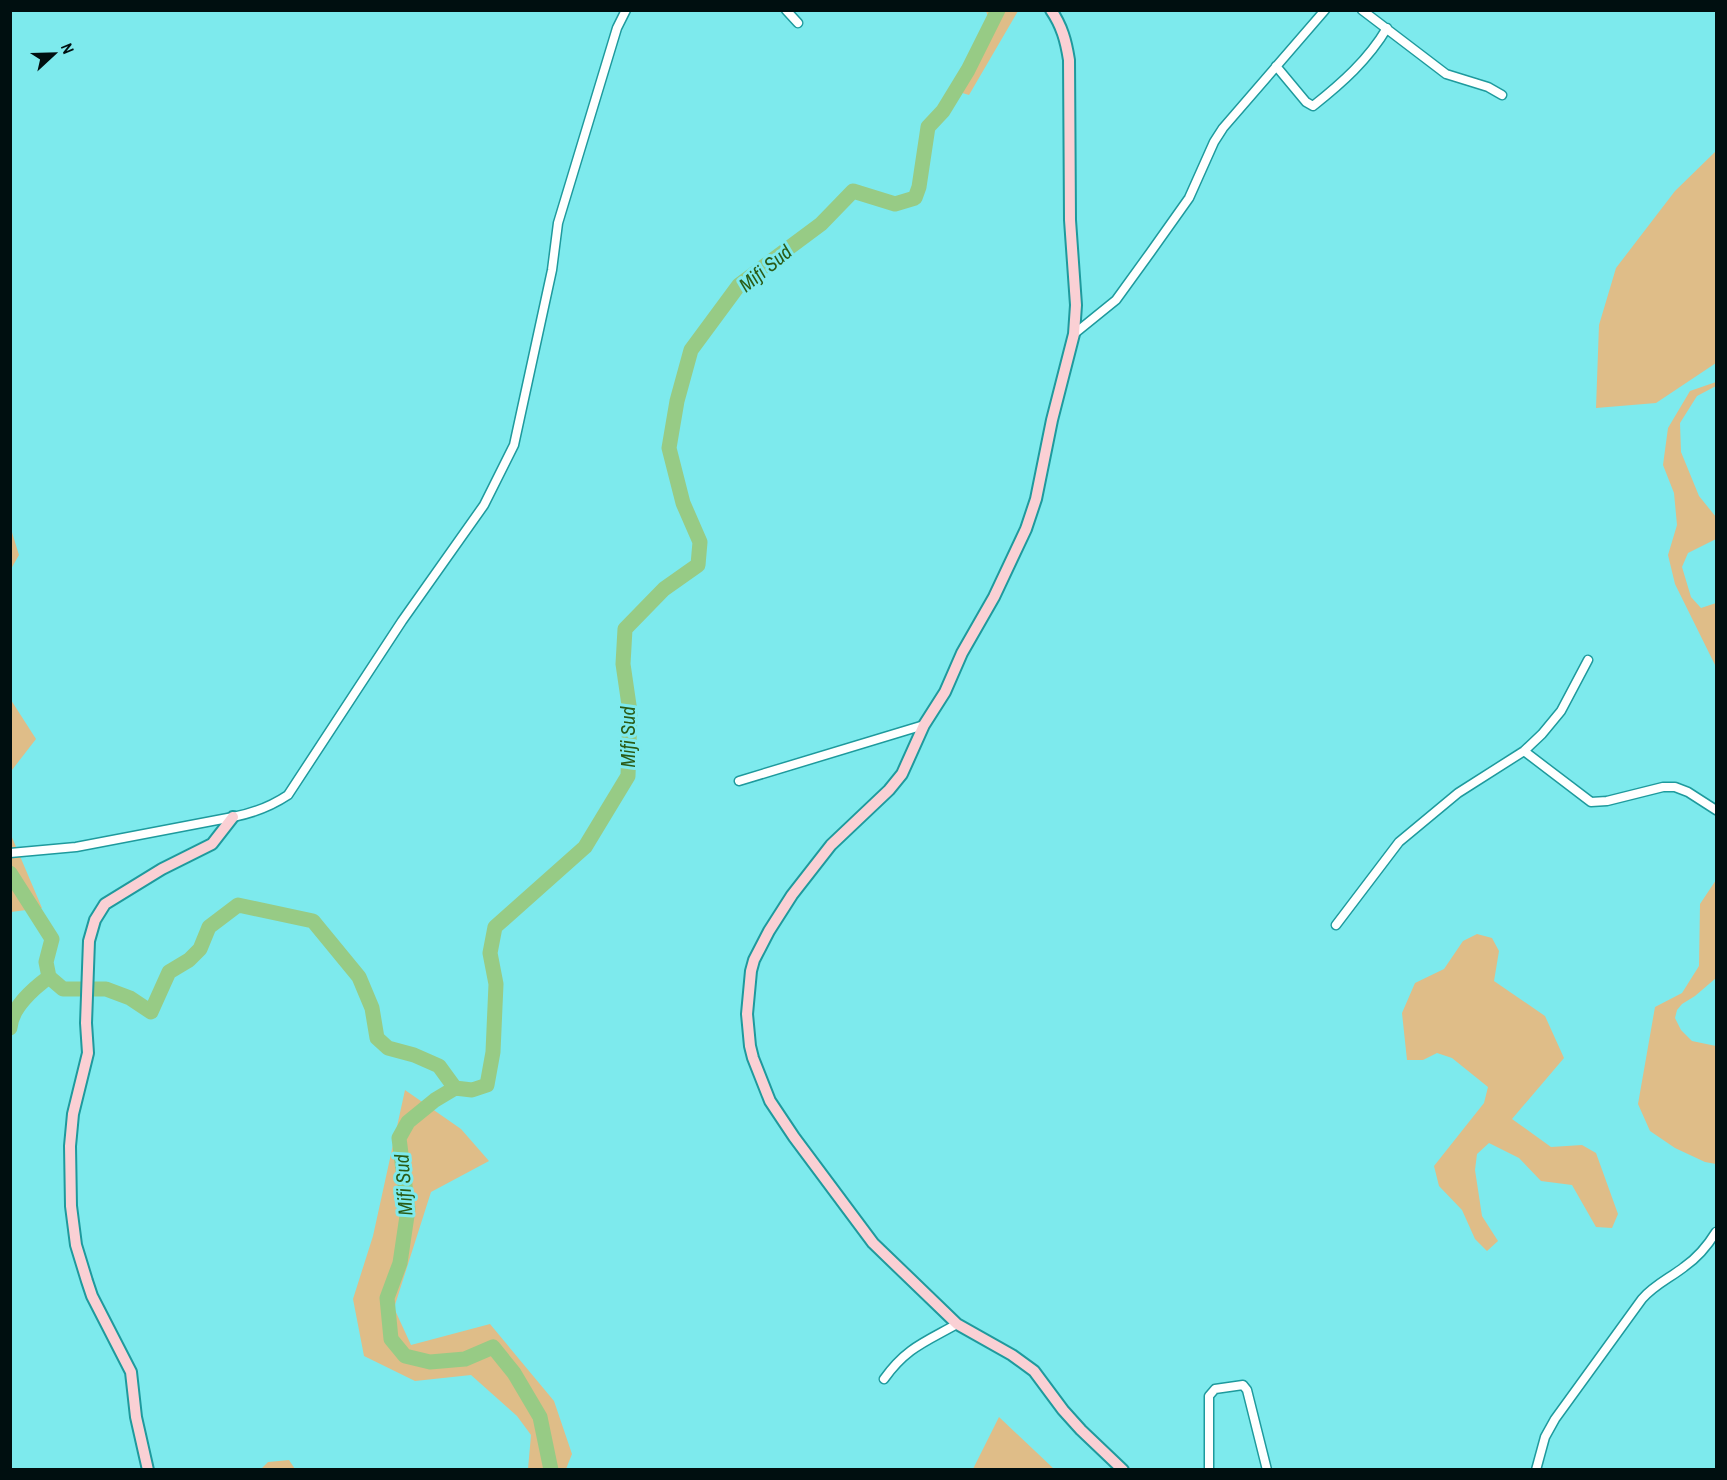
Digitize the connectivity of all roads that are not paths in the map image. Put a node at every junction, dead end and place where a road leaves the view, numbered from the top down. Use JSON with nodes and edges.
{"nodes":[{"id":1,"x":626,"y":10,"type":"edge"},
{"id":2,"x":786,"y":10,"type":"edge"},
{"id":3,"x":1051,"y":10,"type":"edge"},
{"id":4,"x":1325,"y":10,"type":"edge"},
{"id":5,"x":1362,"y":10,"type":"edge"},
{"id":6,"x":798,"y":23,"type":"dead end"},
{"id":7,"x":1387,"y":28,"type":"junction"},
{"id":8,"x":1276,"y":66,"type":"junction"},
{"id":9,"x":1502,"y":95,"type":"dead end"},
{"id":10,"x":1074,"y":334,"type":"junction"},
{"id":11,"x":1588,"y":660,"type":"dead end"},
{"id":12,"x":924,"y":725,"type":"junction"},
{"id":13,"x":1524,"y":751,"type":"junction"},
{"id":14,"x":739,"y":781,"type":"dead end"},
{"id":15,"x":1716,"y":810,"type":"edge"},
{"id":16,"x":233,"y":817,"type":"junction"},
{"id":17,"x":10,"y":853,"type":"edge"},
{"id":18,"x":1336,"y":925,"type":"dead end"},
{"id":19,"x":1716,"y":1232,"type":"edge"},
{"id":20,"x":957,"y":1324,"type":"junction"},
{"id":21,"x":884,"y":1379,"type":"dead end"},
{"id":22,"x":148,"y":1470,"type":"edge"},
{"id":23,"x":1123,"y":1470,"type":"edge"},
{"id":24,"x":1209,"y":1470,"type":"edge"},
{"id":25,"x":1267,"y":1470,"type":"edge"},
{"id":26,"x":1536,"y":1470,"type":"edge"}],
"edges":[{"from":1,"to":16,"type":"street"},
{"from":2,"to":6,"type":"street"},
{"from":3,"to":10,"type":"street"},
{"from":4,"to":8,"type":"street"},
{"from":5,"to":7,"type":"street"},
{"from":7,"to":8,"type":"street"},
{"from":7,"to":9,"type":"street"},
{"from":8,"to":10,"type":"street"},
{"from":10,"to":12,"type":"street"},
{"from":11,"to":13,"type":"street"},
{"from":12,"to":14,"type":"street"},
{"from":12,"to":20,"type":"street"},
{"from":13,"to":15,"type":"street"},
{"from":13,"to":18,"type":"street"},
{"from":16,"to":17,"type":"street"},
{"from":16,"to":22,"type":"street"},
{"from":19,"to":26,"type":"street"},
{"from":20,"to":21,"type":"street"},
{"from":20,"to":23,"type":"street"},
{"from":24,"to":25,"type":"street"}]}
